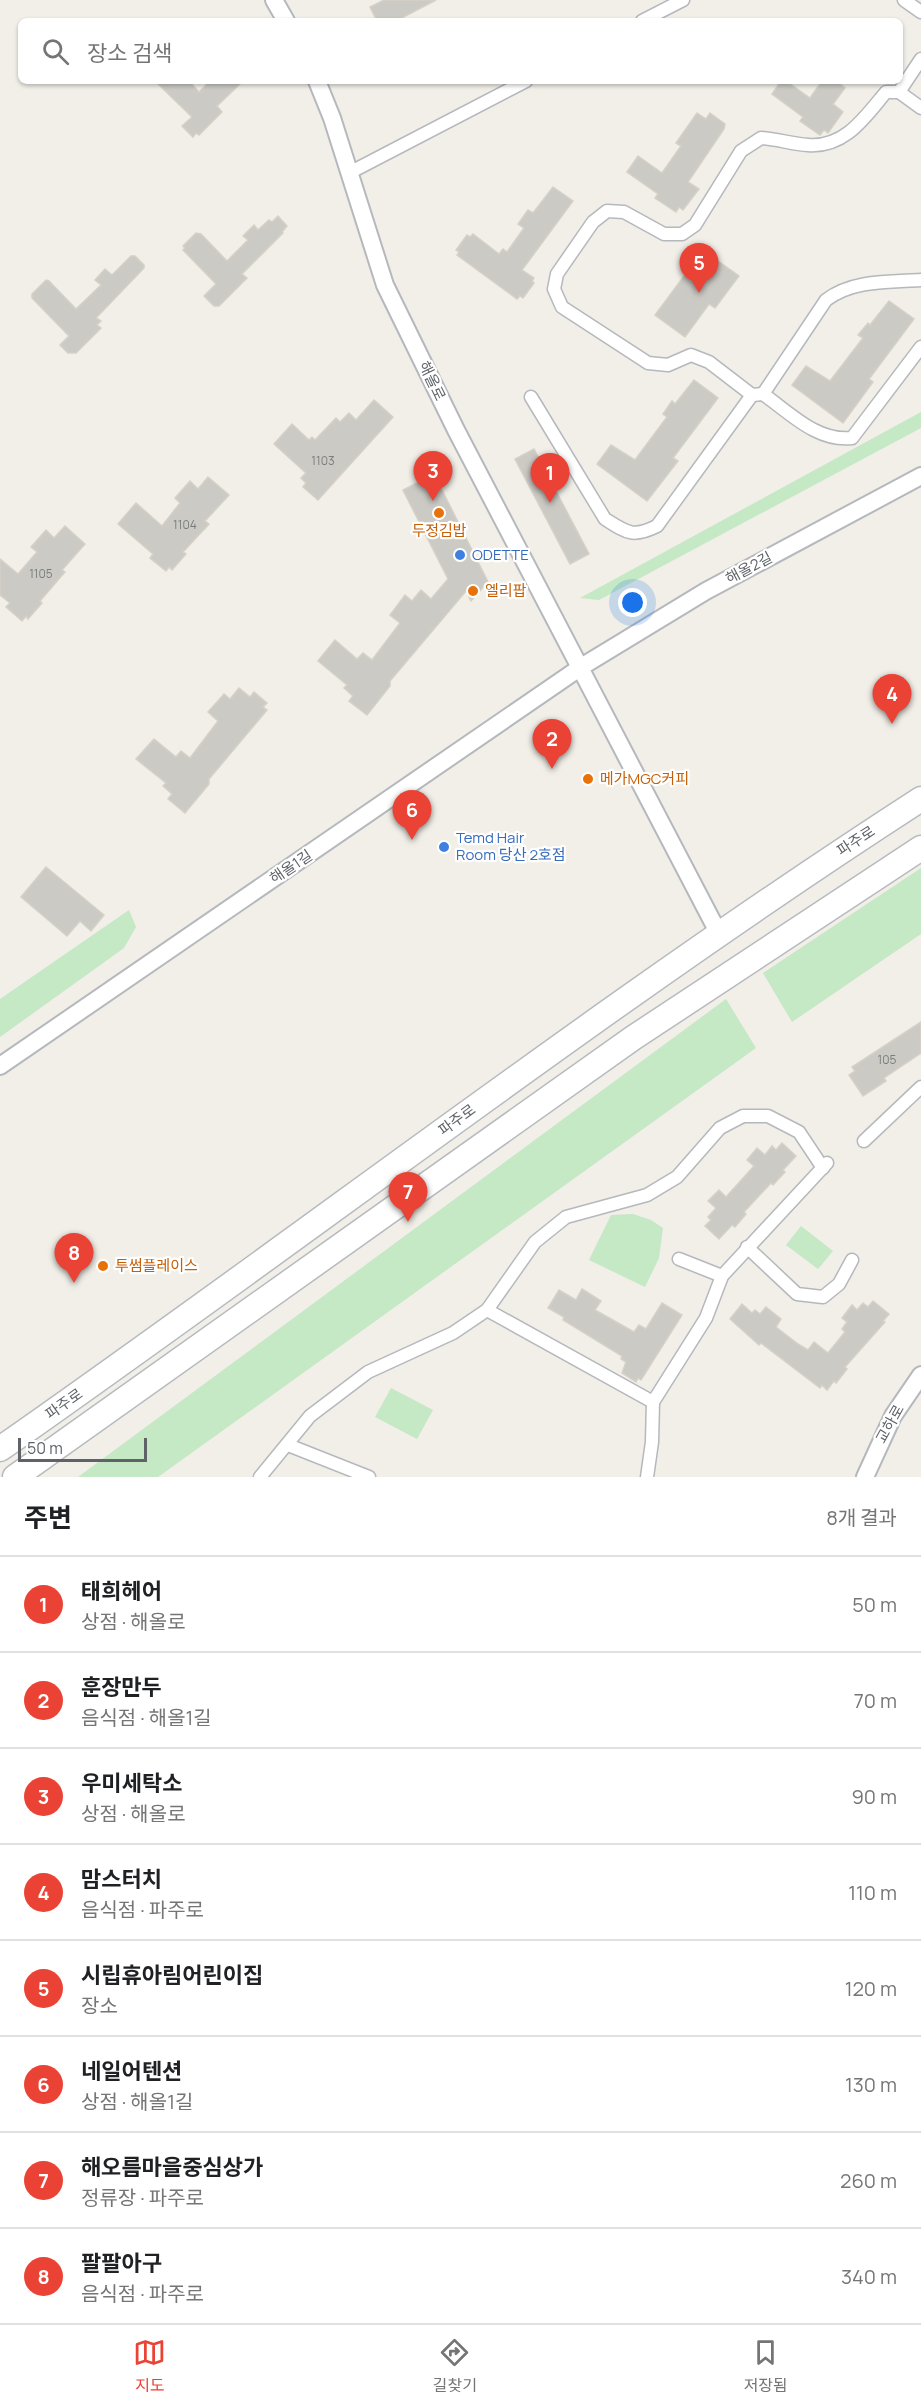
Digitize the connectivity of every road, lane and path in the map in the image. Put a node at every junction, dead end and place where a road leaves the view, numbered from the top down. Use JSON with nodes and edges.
{"nodes":[{"id":1,"x":274,"y":0,"type":"edge"},
{"id":2,"x":683,"y":0,"type":"edge"},
{"id":3,"x":904,"y":0,"type":"edge"},
{"id":4,"x":921,"y":12,"type":"edge"},
{"id":5,"x":283,"y":18,"type":"edge"},
{"id":6,"x":648,"y":18,"type":"edge"},
{"id":7,"x":921,"y":59,"type":"edge"},
{"id":8,"x":318,"y":84,"type":"edge"},
{"id":9,"x":520,"y":84,"type":"edge"},
{"id":10,"x":900,"y":92,"type":"junction"},
{"id":11,"x":921,"y":108,"type":"edge"},
{"id":12,"x":349,"y":173,"type":"junction"},
{"id":13,"x":921,"y":280,"type":"edge"},
{"id":14,"x":921,"y":347,"type":"edge"},
{"id":15,"x":758,"y":394,"type":"junction"},
{"id":16,"x":531,"y":397,"type":"dead end"},
{"id":17,"x":921,"y":476,"type":"edge"},
{"id":18,"x":581,"y":667,"type":"junction"},
{"id":19,"x":921,"y":800,"type":"edge"},
{"id":20,"x":921,"y":848,"type":"edge"},
{"id":21,"x":719,"y":934,"type":"junction"},
{"id":22,"x":0,"y":1066,"type":"edge"},
{"id":23,"x":921,"y":1087,"type":"edge"},
{"id":24,"x":864,"y":1141,"type":"dead end"},
{"id":25,"x":747,"y":1247,"type":"junction"},
{"id":26,"x":679,"y":1259,"type":"dead end"},
{"id":27,"x":852,"y":1260,"type":"dead end"},
{"id":28,"x":722,"y":1276,"type":"junction"},
{"id":29,"x":487,"y":1310,"type":"junction"},
{"id":30,"x":921,"y":1375,"type":"edge"},
{"id":31,"x":654,"y":1402,"type":"junction"},
{"id":32,"x":288,"y":1445,"type":"junction"},
{"id":33,"x":1,"y":1447,"type":"edge"},
{"id":34,"x":15,"y":1477,"type":"edge"},
{"id":35,"x":260,"y":1477,"type":"edge"},
{"id":36,"x":369,"y":1477,"type":"edge"},
{"id":37,"x":647,"y":1477,"type":"edge"},
{"id":38,"x":865,"y":1477,"type":"edge"}],
"edges":[{"from":1,"to":5,"type":"street"},
{"from":2,"to":6,"type":"street"},
{"from":3,"to":4,"type":"street"},
{"from":7,"to":10,"type":"street"},
{"from":8,"to":12,"type":"street","name":"해올로"},
{"from":9,"to":12,"type":"street"},
{"from":10,"to":11,"type":"street"},
{"from":10,"to":15,"type":"street"},
{"from":12,"to":18,"type":"street","name":"해올로"},
{"from":13,"to":15,"type":"street"},
{"from":14,"to":15,"type":"street"},
{"from":15,"to":16,"type":"street"},
{"from":17,"to":18,"type":"street","name":"해올2길"},
{"from":18,"to":21,"type":"street","name":"해올로"},
{"from":18,"to":22,"type":"street","name":"해올1길"},
{"from":19,"to":21,"type":"main road","name":"파주로"},
{"from":20,"to":34,"type":"main road","name":"파주로"},
{"from":21,"to":33,"type":"main road","name":"파주로"},
{"from":23,"to":24,"type":"street"},
{"from":25,"to":27,"type":"street"},
{"from":25,"to":28,"type":"street"},
{"from":25,"to":29,"type":"street"},
{"from":26,"to":28,"type":"street"},
{"from":28,"to":31,"type":"street"},
{"from":29,"to":31,"type":"street"},
{"from":29,"to":32,"type":"street"},
{"from":30,"to":38,"type":"street","name":"교하로"},
{"from":31,"to":37,"type":"street"},
{"from":32,"to":35,"type":"street"},
{"from":32,"to":36,"type":"street"}]}
